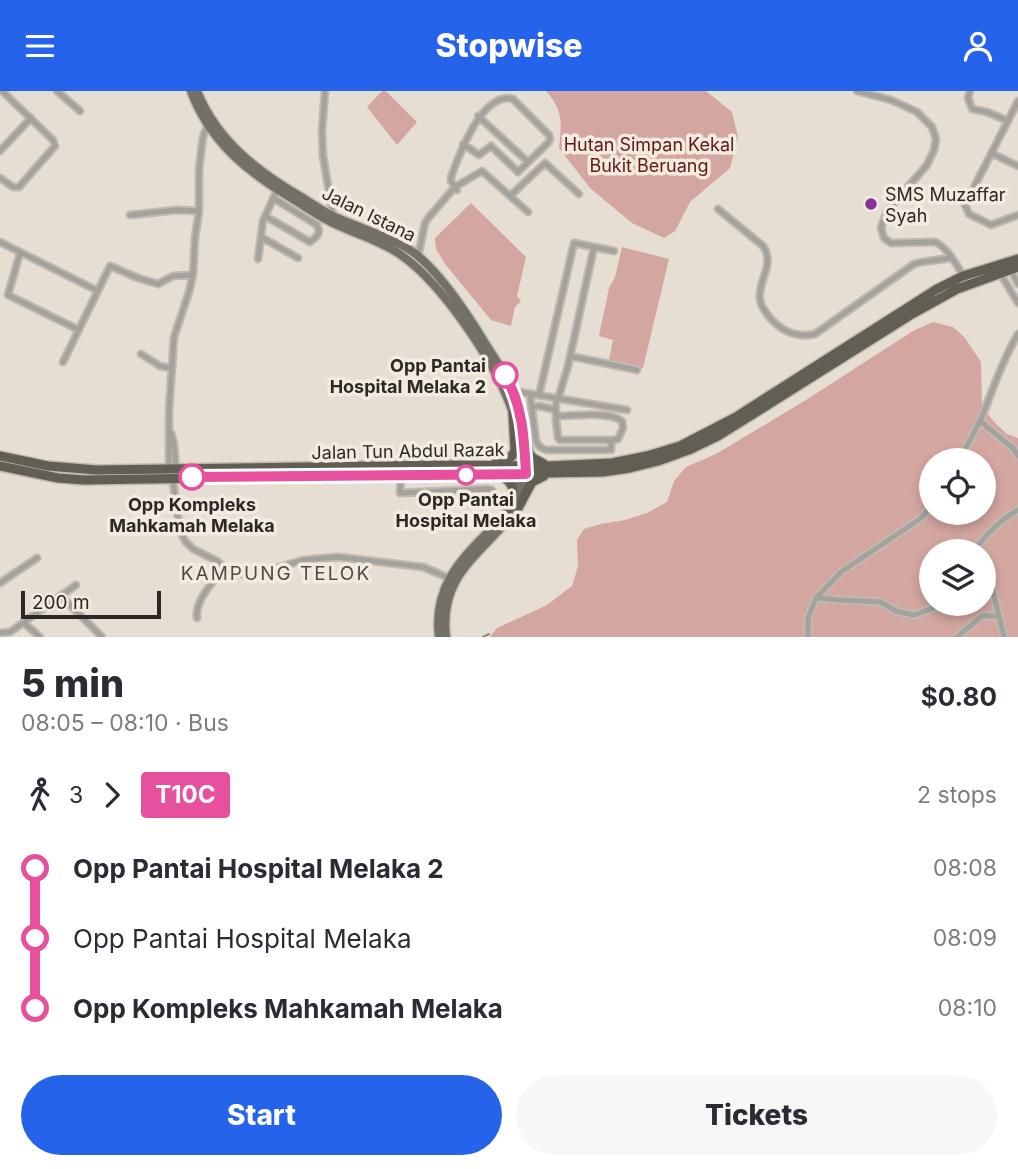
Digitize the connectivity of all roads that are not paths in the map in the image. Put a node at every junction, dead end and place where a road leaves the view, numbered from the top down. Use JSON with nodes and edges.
{"nodes":[{"id":1,"x":57,"y":91,"type":"edge"},
{"id":2,"x":191,"y":91,"type":"edge"},
{"id":3,"x":197,"y":91,"type":"edge"},
{"id":4,"x":325,"y":91,"type":"edge"},
{"id":5,"x":857,"y":91,"type":"edge"},
{"id":6,"x":970,"y":91,"type":"edge"},
{"id":7,"x":2,"y":93,"type":"edge"},
{"id":8,"x":1018,"y":100,"type":"edge"},
{"id":9,"x":80,"y":110,"type":"dead end"},
{"id":10,"x":478,"y":116,"type":"junction"},
{"id":11,"x":31,"y":118,"type":"junction"},
{"id":12,"x":1008,"y":121,"type":"junction"},
{"id":13,"x":211,"y":125,"type":"junction"},
{"id":14,"x":463,"y":144,"type":"junction"},
{"id":15,"x":0,"y":151,"type":"edge"},
{"id":16,"x":991,"y":153,"type":"junction"},
{"id":17,"x":528,"y":162,"type":"junction"},
{"id":18,"x":1018,"y":166,"type":"edge"},
{"id":19,"x":0,"y":178,"type":"edge"},
{"id":20,"x":458,"y":187,"type":"junction"},
{"id":21,"x":275,"y":194,"type":"junction"},
{"id":22,"x":579,"y":194,"type":"dead end"},
{"id":23,"x":510,"y":196,"type":"junction"},
{"id":24,"x":718,"y":209,"type":"dead end"},
{"id":25,"x":200,"y":211,"type":"junction"},
{"id":26,"x":528,"y":212,"type":"dead end"},
{"id":27,"x":130,"y":215,"type":"dead end"},
{"id":28,"x":1018,"y":215,"type":"edge"},
{"id":29,"x":265,"y":216,"type":"junction"},
{"id":30,"x":332,"y":219,"type":"junction"},
{"id":31,"x":261,"y":236,"type":"junction"},
{"id":32,"x":0,"y":242,"type":"edge"},
{"id":33,"x":381,"y":244,"type":"junction"},
{"id":34,"x":594,"y":247,"type":"junction"},
{"id":35,"x":614,"y":251,"type":"dead end"},
{"id":36,"x":20,"y":253,"type":"junction"},
{"id":37,"x":418,"y":257,"type":"junction"},
{"id":38,"x":298,"y":258,"type":"dead end"},
{"id":39,"x":951,"y":258,"type":"junction"},
{"id":40,"x":258,"y":259,"type":"dead end"},
{"id":41,"x":1018,"y":259,"type":"edge"},
{"id":42,"x":1012,"y":266,"type":"edge"},
{"id":43,"x":998,"y":269,"type":"junction"},
{"id":44,"x":193,"y":275,"type":"junction"},
{"id":45,"x":966,"y":280,"type":"junction"},
{"id":46,"x":1018,"y":283,"type":"edge"},
{"id":47,"x":437,"y":289,"type":"junction"},
{"id":48,"x":98,"y":291,"type":"junction"},
{"id":49,"x":1018,"y":303,"type":"edge"},
{"id":50,"x":79,"y":330,"type":"junction"},
{"id":51,"x":1018,"y":334,"type":"edge"},
{"id":52,"x":141,"y":353,"type":"dead end"},
{"id":53,"x":570,"y":356,"type":"junction"},
{"id":54,"x":63,"y":362,"type":"dead end"},
{"id":55,"x":171,"y":367,"type":"junction"},
{"id":56,"x":637,"y":370,"type":"dead end"},
{"id":57,"x":514,"y":391,"type":"junction"},
{"id":58,"x":530,"y":394,"type":"junction"},
{"id":59,"x":538,"y":395,"type":"junction"},
{"id":60,"x":557,"y":399,"type":"junction"},
{"id":61,"x":531,"y":408,"type":"junction"},
{"id":62,"x":627,"y":410,"type":"dead end"},
{"id":63,"x":556,"y":412,"type":"junction"},
{"id":64,"x":517,"y":415,"type":"junction"},
{"id":65,"x":980,"y":421,"type":"junction"},
{"id":66,"x":169,"y":427,"type":"junction"},
{"id":67,"x":560,"y":440,"type":"junction"},
{"id":68,"x":611,"y":440,"type":"junction"},
{"id":69,"x":965,"y":448,"type":"edge"},
{"id":70,"x":560,"y":450,"type":"junction"},
{"id":71,"x":0,"y":456,"type":"edge"},
{"id":72,"x":1018,"y":456,"type":"edge"},
{"id":73,"x":0,"y":465,"type":"edge"},
{"id":74,"x":442,"y":465,"type":"junction"},
{"id":75,"x":551,"y":469,"type":"junction"},
{"id":76,"x":523,"y":470,"type":"junction"},
{"id":77,"x":498,"y":474,"type":"junction"},
{"id":78,"x":173,"y":475,"type":"junction"},
{"id":79,"x":401,"y":476,"type":"junction"},
{"id":80,"x":492,"y":491,"type":"dead end"},
{"id":81,"x":514,"y":509,"type":"junction"},
{"id":82,"x":1018,"y":510,"type":"edge"},
{"id":83,"x":919,"y":520,"type":"edge"},
{"id":84,"x":983,"y":539,"type":"edge"},
{"id":85,"x":37,"y":558,"type":"dead end"},
{"id":86,"x":224,"y":567,"type":"junction"},
{"id":87,"x":449,"y":578,"type":"junction"},
{"id":88,"x":0,"y":583,"type":"edge"},
{"id":89,"x":76,"y":585,"type":"dead end"},
{"id":90,"x":61,"y":596,"type":"junction"},
{"id":91,"x":816,"y":598,"type":"junction"},
{"id":92,"x":996,"y":604,"type":"edge"},
{"id":93,"x":919,"y":613,"type":"edge"},
{"id":94,"x":999,"y":616,"type":"junction"},
{"id":95,"x":197,"y":618,"type":"dead end"},
{"id":96,"x":24,"y":623,"type":"junction"},
{"id":97,"x":0,"y":634,"type":"edge"},
{"id":98,"x":40,"y":637,"type":"edge"},
{"id":99,"x":102,"y":637,"type":"edge"},
{"id":100,"x":439,"y":637,"type":"edge"},
{"id":101,"x":446,"y":637,"type":"edge"},
{"id":102,"x":808,"y":637,"type":"edge"},
{"id":103,"x":957,"y":637,"type":"edge"},
{"id":104,"x":1004,"y":637,"type":"edge"}],
"edges":[{"from":1,"to":9,"type":"street"},
{"from":2,"to":13,"type":"main road","name":"Jalan Istana"},
{"from":3,"to":13,"type":"main road","name":"Jalan Istana"},
{"from":4,"to":30,"type":"street"},
{"from":5,"to":39,"type":"street"},
{"from":6,"to":12,"type":"street"},
{"from":7,"to":11,"type":"street"},
{"from":8,"to":12,"type":"street"},
{"from":10,"to":14,"type":"street"},
{"from":10,"to":17,"type":"street"},
{"from":10,"to":17,"type":"street"},
{"from":11,"to":15,"type":"street"},
{"from":11,"to":19,"type":"street"},
{"from":12,"to":16,"type":"street"},
{"from":13,"to":21,"type":"main road","name":"Jalan Istana"},
{"from":13,"to":25,"type":"street"},
{"from":13,"to":30,"type":"main road","name":"Jalan Istana"},
{"from":14,"to":17,"type":"street"},
{"from":14,"to":20,"type":"street"},
{"from":16,"to":18,"type":"street"},
{"from":16,"to":28,"type":"street"},
{"from":20,"to":23,"type":"street"},
{"from":20,"to":37,"type":"street"},
{"from":21,"to":29,"type":"street"},
{"from":21,"to":29,"type":"street"},
{"from":21,"to":30,"type":"main road","name":"Jalan Istana"},
{"from":22,"to":23,"type":"street"},
{"from":23,"to":26,"type":"street"},
{"from":24,"to":39,"type":"street"},
{"from":25,"to":27,"type":"street"},
{"from":25,"to":44,"type":"street"},
{"from":29,"to":31,"type":"street"},
{"from":30,"to":33,"type":"main road","name":"Jalan Istana"},
{"from":30,"to":37,"type":"main road","name":"Jalan Istana"},
{"from":31,"to":38,"type":"street"},
{"from":31,"to":40,"type":"street"},
{"from":32,"to":36,"type":"street"},
{"from":33,"to":37,"type":"main road"},
{"from":33,"to":47,"type":"main road","name":"Jalan Istana"},
{"from":34,"to":35,"type":"street"},
{"from":34,"to":53,"type":"street"},
{"from":34,"to":59,"type":"street"},
{"from":36,"to":48,"type":"street"},
{"from":36,"to":50,"type":"street"},
{"from":37,"to":47,"type":"main road"},
{"from":37,"to":57,"type":"main road","name":"Jalan Istana"},
{"from":39,"to":45,"type":"street"},
{"from":41,"to":42,"type":"highway","name":"Jalan Tun Abdul Razak"},
{"from":42,"to":43,"type":"highway","name":"Jalan Tun Abdul Razak"},
{"from":42,"to":46,"type":"street"},
{"from":43,"to":45,"type":"highway","name":"Jalan Tun Abdul Razak"},
{"from":43,"to":49,"type":"street"},
{"from":44,"to":48,"type":"street"},
{"from":44,"to":55,"type":"street"},
{"from":45,"to":75,"type":"highway","name":"Jalan Tun Abdul Razak"},
{"from":47,"to":64,"type":"main road","name":"Jalan Istana"},
{"from":48,"to":50,"type":"street"},
{"from":50,"to":54,"type":"street"},
{"from":51,"to":65,"type":"street"},
{"from":52,"to":55,"type":"street"},
{"from":53,"to":56,"type":"street"},
{"from":53,"to":60,"type":"street"},
{"from":55,"to":66,"type":"street"},
{"from":57,"to":58,"type":"street"},
{"from":57,"to":64,"type":"main road","name":"Jalan Istana"},
{"from":58,"to":59,"type":"street"},
{"from":58,"to":61,"type":"street"},
{"from":59,"to":60,"type":"street"},
{"from":60,"to":62,"type":"street"},
{"from":60,"to":63,"type":"street"},
{"from":61,"to":63,"type":"street"},
{"from":61,"to":70,"type":"street"},
{"from":63,"to":67,"type":"street"},
{"from":63,"to":68,"type":"street"},
{"from":64,"to":74,"type":"highway"},
{"from":64,"to":75,"type":"highway"},
{"from":64,"to":76,"type":"main road","name":"Jalan Istana"},
{"from":65,"to":69,"type":"street"},
{"from":65,"to":72,"type":"street"},
{"from":66,"to":78,"type":"street"},
{"from":66,"to":78,"type":"street"},
{"from":67,"to":68,"type":"street"},
{"from":67,"to":70,"type":"street"},
{"from":68,"to":70,"type":"street"},
{"from":71,"to":78,"type":"highway","name":"Jalan Tun Abdul Razak"},
{"from":73,"to":78,"type":"highway","name":"Jalan Tun Abdul Razak"},
{"from":74,"to":76,"type":"highway","name":"Jalan Tun Abdul Razak"},
{"from":74,"to":78,"type":"highway","name":"Jalan Tun Abdul Razak"},
{"from":75,"to":76,"type":"highway","name":"Jalan Tun Abdul Razak"},
{"from":75,"to":81,"type":"highway"},
{"from":76,"to":77,"type":"highway","name":"Jalan Tun Abdul Razak"},
{"from":76,"to":81,"type":"main road"},
{"from":77,"to":79,"type":"highway","name":"Jalan Tun Abdul Razak"},
{"from":77,"to":81,"type":"highway"},
{"from":78,"to":79,"type":"highway","name":"Jalan Tun Abdul Razak"},
{"from":78,"to":86,"type":"street"},
{"from":79,"to":80,"type":"street"},
{"from":81,"to":87,"type":"main road"},
{"from":81,"to":101,"type":"main road"},
{"from":82,"to":84,"type":"street"},
{"from":83,"to":91,"type":"street"},
{"from":85,"to":88,"type":"street"},
{"from":86,"to":87,"type":"street"},
{"from":86,"to":95,"type":"street"},
{"from":87,"to":100,"type":"main road"},
{"from":89,"to":90,"type":"street"},
{"from":90,"to":96,"type":"street"},
{"from":90,"to":99,"type":"street"},
{"from":91,"to":93,"type":"street"},
{"from":91,"to":102,"type":"street"},
{"from":92,"to":94,"type":"street"},
{"from":94,"to":103,"type":"street"},
{"from":94,"to":104,"type":"street"},
{"from":96,"to":97,"type":"street"},
{"from":96,"to":98,"type":"street"}]}
